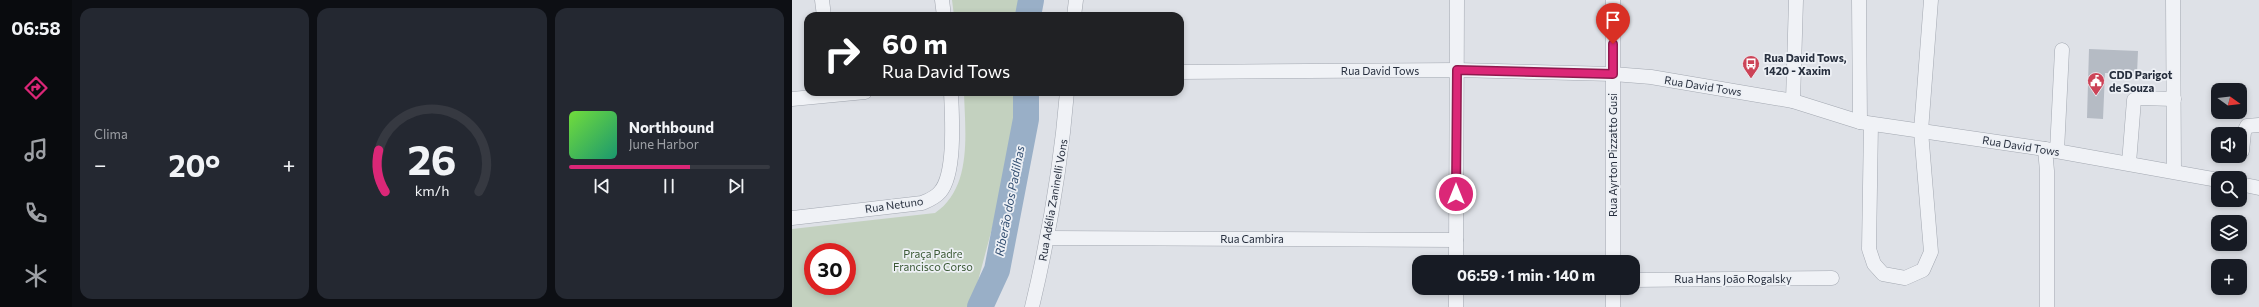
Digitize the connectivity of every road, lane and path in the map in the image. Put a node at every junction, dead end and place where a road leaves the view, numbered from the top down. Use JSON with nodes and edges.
{"nodes":[{"id":1,"x":822,"y":0,"type":"edge"},
{"id":2,"x":942,"y":0,"type":"edge"},
{"id":3,"x":1076,"y":0,"type":"edge"},
{"id":4,"x":1457,"y":0,"type":"edge"},
{"id":5,"x":1613,"y":0,"type":"edge"},
{"id":6,"x":1796,"y":0,"type":"edge"},
{"id":7,"x":1859,"y":0,"type":"edge"},
{"id":8,"x":1931,"y":0,"type":"edge"},
{"id":9,"x":2173,"y":0,"type":"edge"},
{"id":10,"x":824,"y":12,"type":"edge"},
{"id":11,"x":944,"y":12,"type":"edge"},
{"id":12,"x":1074,"y":12,"type":"edge"},
{"id":13,"x":2062,"y":50,"type":"dead end"},
{"id":14,"x":1457,"y":70,"type":"junction"},
{"id":15,"x":1184,"y":72,"type":"edge"},
{"id":16,"x":1613,"y":74,"type":"junction"},
{"id":17,"x":816,"y":96,"type":"edge"},
{"id":18,"x":951,"y":96,"type":"edge"},
{"id":19,"x":1067,"y":96,"type":"edge"},
{"id":20,"x":792,"y":99,"type":"edge"},
{"id":21,"x":2174,"y":99,"type":"junction"},
{"id":22,"x":1792,"y":101,"type":"junction"},
{"id":23,"x":1866,"y":123,"type":"junction"},
{"id":24,"x":2259,"y":125,"type":"edge"},
{"id":25,"x":2246,"y":127,"type":"edge"},
{"id":26,"x":1921,"y":131,"type":"junction"},
{"id":27,"x":2051,"y":150,"type":"junction"},
{"id":28,"x":2128,"y":163,"type":"junction"},
{"id":29,"x":2174,"y":171,"type":"junction"},
{"id":30,"x":2211,"y":179,"type":"edge"},
{"id":31,"x":2247,"y":185,"type":"edge"},
{"id":32,"x":2259,"y":188,"type":"edge"},
{"id":33,"x":792,"y":218,"type":"edge"},
{"id":34,"x":1048,"y":238,"type":"junction"},
{"id":35,"x":1456,"y":240,"type":"junction"},
{"id":36,"x":1456,"y":255,"type":"edge"},
{"id":37,"x":1613,"y":255,"type":"edge"},
{"id":38,"x":1832,"y":278,"type":"dead end"},
{"id":39,"x":1640,"y":280,"type":"edge"},
{"id":40,"x":1456,"y":295,"type":"edge"},
{"id":41,"x":1613,"y":295,"type":"edge"},
{"id":42,"x":1032,"y":307,"type":"edge"},
{"id":43,"x":1456,"y":307,"type":"edge"},
{"id":44,"x":1612,"y":307,"type":"edge"},
{"id":45,"x":2047,"y":307,"type":"edge"}],
"edges":[{"from":1,"to":10,"type":"street"},
{"from":2,"to":11,"type":"street"},
{"from":3,"to":12,"type":"street"},
{"from":4,"to":14,"type":"street"},
{"from":5,"to":16,"type":"street","name":"Rua Ayrton Pizzatto Gusi"},
{"from":6,"to":22,"type":"street"},
{"from":7,"to":23,"type":"street"},
{"from":8,"to":26,"type":"street"},
{"from":9,"to":21,"type":"street"},
{"from":13,"to":27,"type":"street"},
{"from":14,"to":15,"type":"street","name":"Rua David Tows"},
{"from":14,"to":16,"type":"street","name":"Rua David Tows"},
{"from":14,"to":35,"type":"street"},
{"from":16,"to":22,"type":"street","name":"Rua David Tows"},
{"from":16,"to":37,"type":"street","name":"Rua Ayrton Pizzatto Gusi"},
{"from":17,"to":20,"type":"street"},
{"from":18,"to":33,"type":"street","name":"Rua Netuno"},
{"from":19,"to":34,"type":"street","name":"Rua Adélia Zaninelli Vons"},
{"from":21,"to":28,"type":"street"},
{"from":21,"to":29,"type":"street"},
{"from":22,"to":23,"type":"street","name":"Rua David Tows"},
{"from":23,"to":26,"type":"street","name":"Rua David Tows"},
{"from":23,"to":26,"type":"street"},
{"from":24,"to":25,"type":"street"},
{"from":26,"to":27,"type":"street","name":"Rua David Tows"},
{"from":27,"to":28,"type":"street","name":"Rua David Tows"},
{"from":27,"to":45,"type":"street"},
{"from":28,"to":29,"type":"street","name":"Rua David Tows"},
{"from":29,"to":30,"type":"street","name":"Rua David Tows"},
{"from":31,"to":32,"type":"street"},
{"from":34,"to":35,"type":"street","name":"Rua Cambira"},
{"from":34,"to":42,"type":"street","name":"Rua Adélia Zaninelli Vons"},
{"from":35,"to":36,"type":"street"},
{"from":38,"to":39,"type":"street","name":"Rua Hans João Rogalsky"},
{"from":40,"to":43,"type":"street"},
{"from":41,"to":44,"type":"street"}]}
